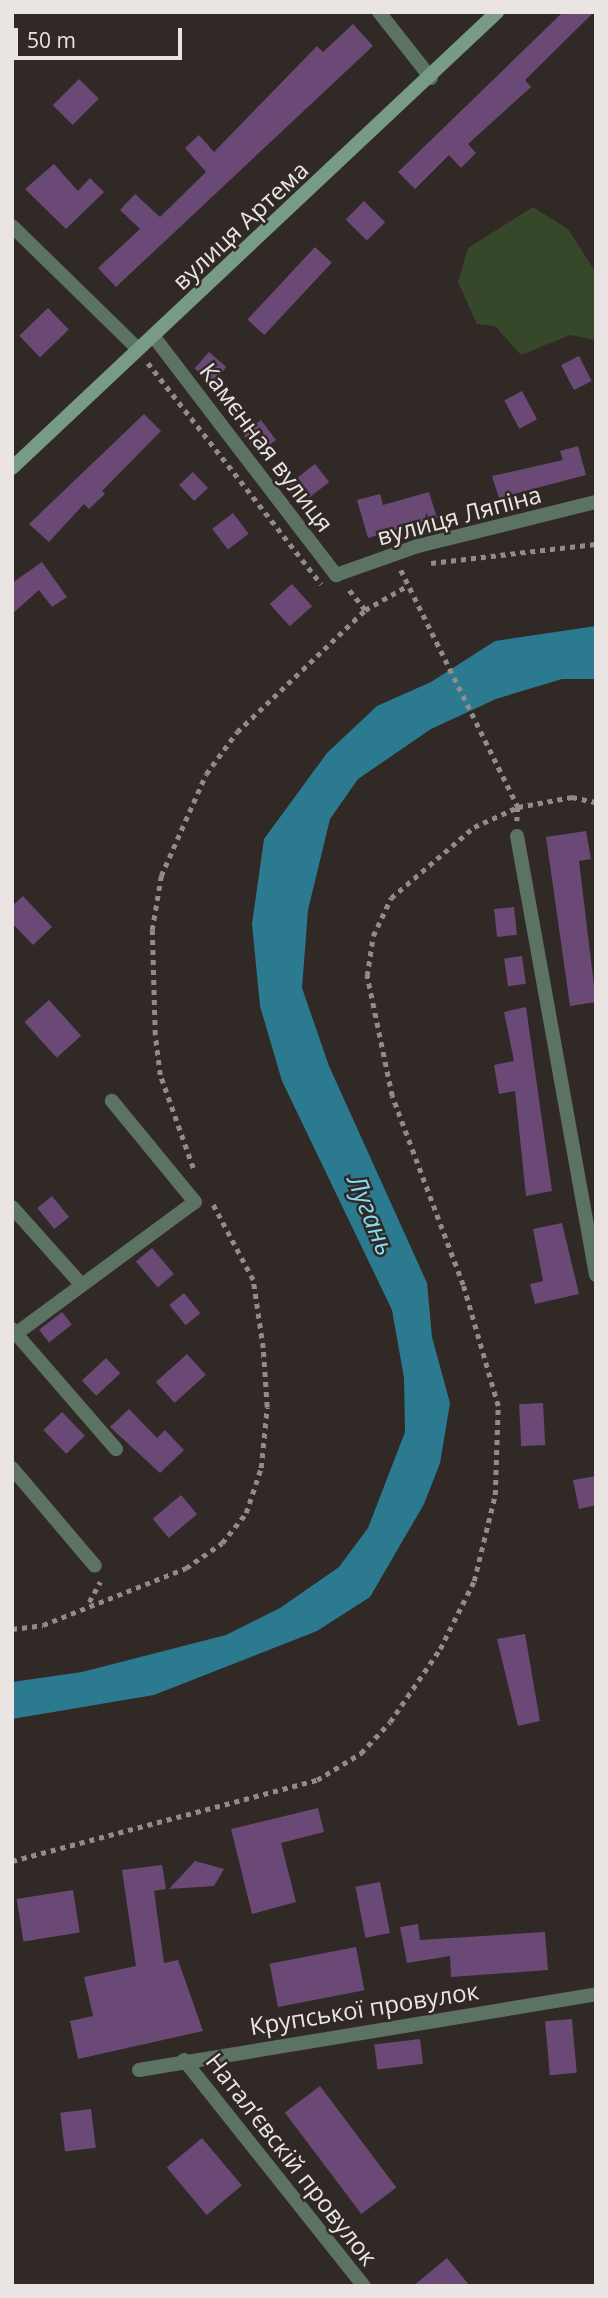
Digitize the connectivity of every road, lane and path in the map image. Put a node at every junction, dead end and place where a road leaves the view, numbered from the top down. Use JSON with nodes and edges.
{"nodes":[{"id":1,"x":379,"y":12,"type":"edge"},
{"id":2,"x":498,"y":12,"type":"edge"},
{"id":3,"x":431,"y":78,"type":"junction"},
{"id":4,"x":12,"y":226,"type":"edge"},
{"id":5,"x":158,"y":342,"type":"junction"},
{"id":6,"x":136,"y":348,"type":"junction"},
{"id":7,"x":12,"y":468,"type":"edge"},
{"id":8,"x":596,"y":502,"type":"edge"},
{"id":9,"x":596,"y":544,"type":"edge"},
{"id":10,"x":418,"y":546,"type":"junction"},
{"id":11,"x":336,"y":575,"type":"junction"},
{"id":12,"x":317,"y":587,"type":"dead end"},
{"id":13,"x":365,"y":610,"type":"junction"},
{"id":14,"x":596,"y":802,"type":"edge"},
{"id":15,"x":518,"y":807,"type":"junction"},
{"id":16,"x":517,"y":836,"type":"dead end"},
{"id":17,"x":112,"y":1101,"type":"dead end"},
{"id":18,"x":198,"y":1179,"type":"dead end"},
{"id":19,"x":204,"y":1189,"type":"dead end"},
{"id":20,"x":12,"y":1207,"type":"edge"},
{"id":21,"x":596,"y":1275,"type":"edge"},
{"id":22,"x":80,"y":1283,"type":"junction"},
{"id":23,"x":15,"y":1331,"type":"edge"},
{"id":24,"x":116,"y":1449,"type":"dead end"},
{"id":25,"x":12,"y":1468,"type":"edge"},
{"id":26,"x":96,"y":1566,"type":"dead end"},
{"id":27,"x":12,"y":1629,"type":"edge"},
{"id":28,"x":12,"y":1861,"type":"edge"},
{"id":29,"x":596,"y":1994,"type":"edge"},
{"id":30,"x":184,"y":2060,"type":"junction"},
{"id":31,"x":139,"y":2070,"type":"dead end"},
{"id":32,"x":364,"y":2286,"type":"edge"}],
"edges":[{"from":1,"to":3,"type":"street"},
{"from":2,"to":3,"type":"street","name":"вулиця Артема"},
{"from":3,"to":5,"type":"street","name":"вулиця Артема"},
{"from":4,"to":6,"type":"street"},
{"from":5,"to":6,"type":"street","name":"вулиця Артема"},
{"from":5,"to":11,"type":"street","name":"Камєнная вулиця"},
{"from":6,"to":7,"type":"street","name":"вулиця Артема"},
{"from":6,"to":12,"type":"path"},
{"from":8,"to":10,"type":"street","name":"вулиця Ляпіна"},
{"from":9,"to":10,"type":"path"},
{"from":10,"to":11,"type":"street","name":"вулиця Ляпіна"},
{"from":11,"to":13,"type":"path"},
{"from":13,"to":15,"type":"path"},
{"from":13,"to":18,"type":"path"},
{"from":14,"to":15,"type":"path"},
{"from":15,"to":28,"type":"path"},
{"from":16,"to":21,"type":"street"},
{"from":17,"to":22,"type":"street"},
{"from":19,"to":27,"type":"path"},
{"from":20,"to":22,"type":"street"},
{"from":22,"to":23,"type":"street"},
{"from":23,"to":24,"type":"street"},
{"from":25,"to":26,"type":"street"},
{"from":29,"to":30,"type":"street","name":"Крупської провулок"},
{"from":30,"to":31,"type":"street","name":"Крупської провулок"},
{"from":30,"to":32,"type":"street","name":"Натал’євскій провулок"}]}
